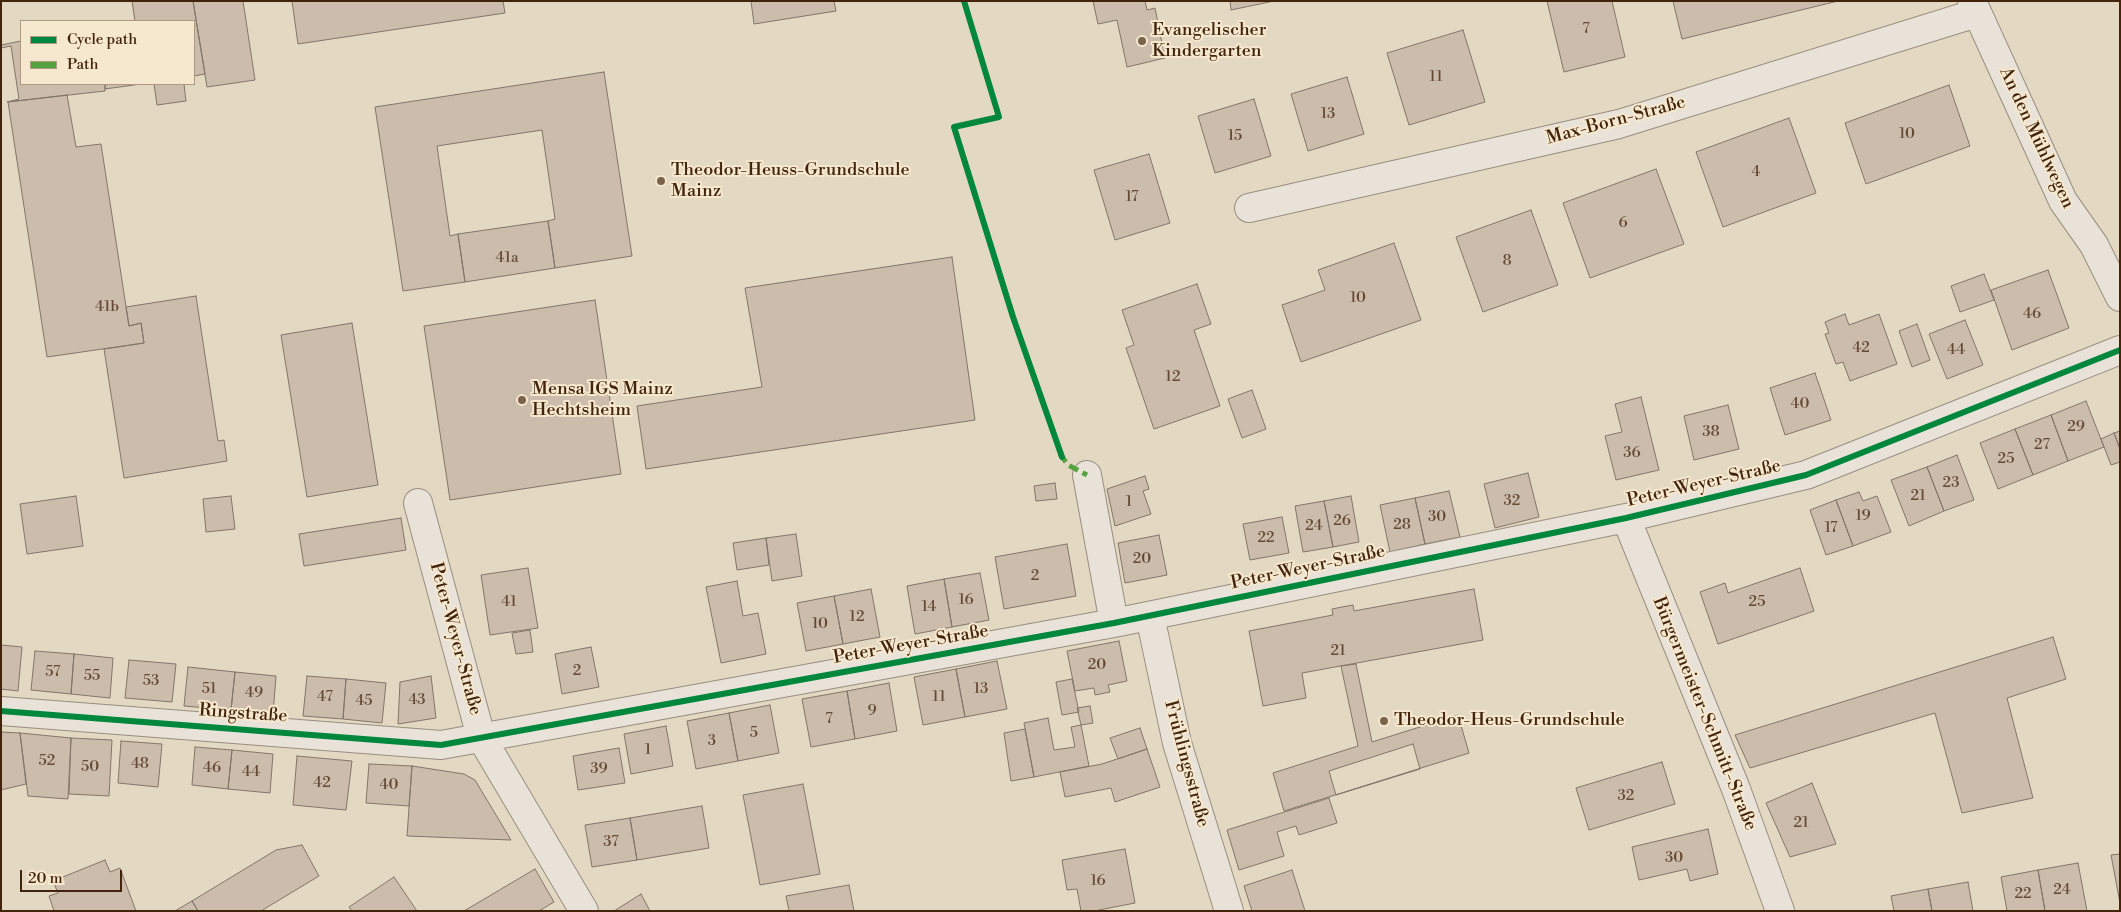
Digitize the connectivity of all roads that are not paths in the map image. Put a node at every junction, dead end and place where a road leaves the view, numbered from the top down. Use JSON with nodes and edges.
{"nodes":[{"id":1,"x":1975,"y":7,"type":"edge"},
{"id":2,"x":1249,"y":208,"type":"dead end"},
{"id":3,"x":2120,"y":297,"type":"edge"},
{"id":4,"x":2120,"y":350,"type":"edge"},
{"id":5,"x":1086,"y":475,"type":"dead end"},
{"id":6,"x":418,"y":503,"type":"dead end"},
{"id":7,"x":1626,"y":518,"type":"junction"},
{"id":8,"x":1150,"y":616,"type":"junction"},
{"id":9,"x":1114,"y":623,"type":"junction"},
{"id":10,"x":1,"y":711,"type":"edge"},
{"id":11,"x":481,"y":737,"type":"junction"},
{"id":12,"x":584,"y":911,"type":"edge"},
{"id":13,"x":1229,"y":911,"type":"edge"},
{"id":14,"x":1780,"y":911,"type":"edge"}],
"edges":[{"from":1,"to":2,"type":"street","name":"Max-Born-Straße"},
{"from":1,"to":3,"type":"street","name":"An den Mühlwegen"},
{"from":4,"to":7,"type":"street","name":"Peter-Weyer-Straße"},
{"from":5,"to":9,"type":"street"},
{"from":6,"to":11,"type":"street","name":"Peter-Weyer-Straße"},
{"from":7,"to":8,"type":"street","name":"Peter-Weyer-Straße"},
{"from":7,"to":14,"type":"street","name":"Bürgermeister-Schmitt-Straße"},
{"from":8,"to":9,"type":"street","name":"Peter-Weyer-Straße"},
{"from":8,"to":13,"type":"street","name":"Frühlingsstraße"},
{"from":9,"to":11,"type":"street","name":"Peter-Weyer-Straße"},
{"from":10,"to":11,"type":"street","name":"Ringstraße"},
{"from":11,"to":12,"type":"street"}]}
